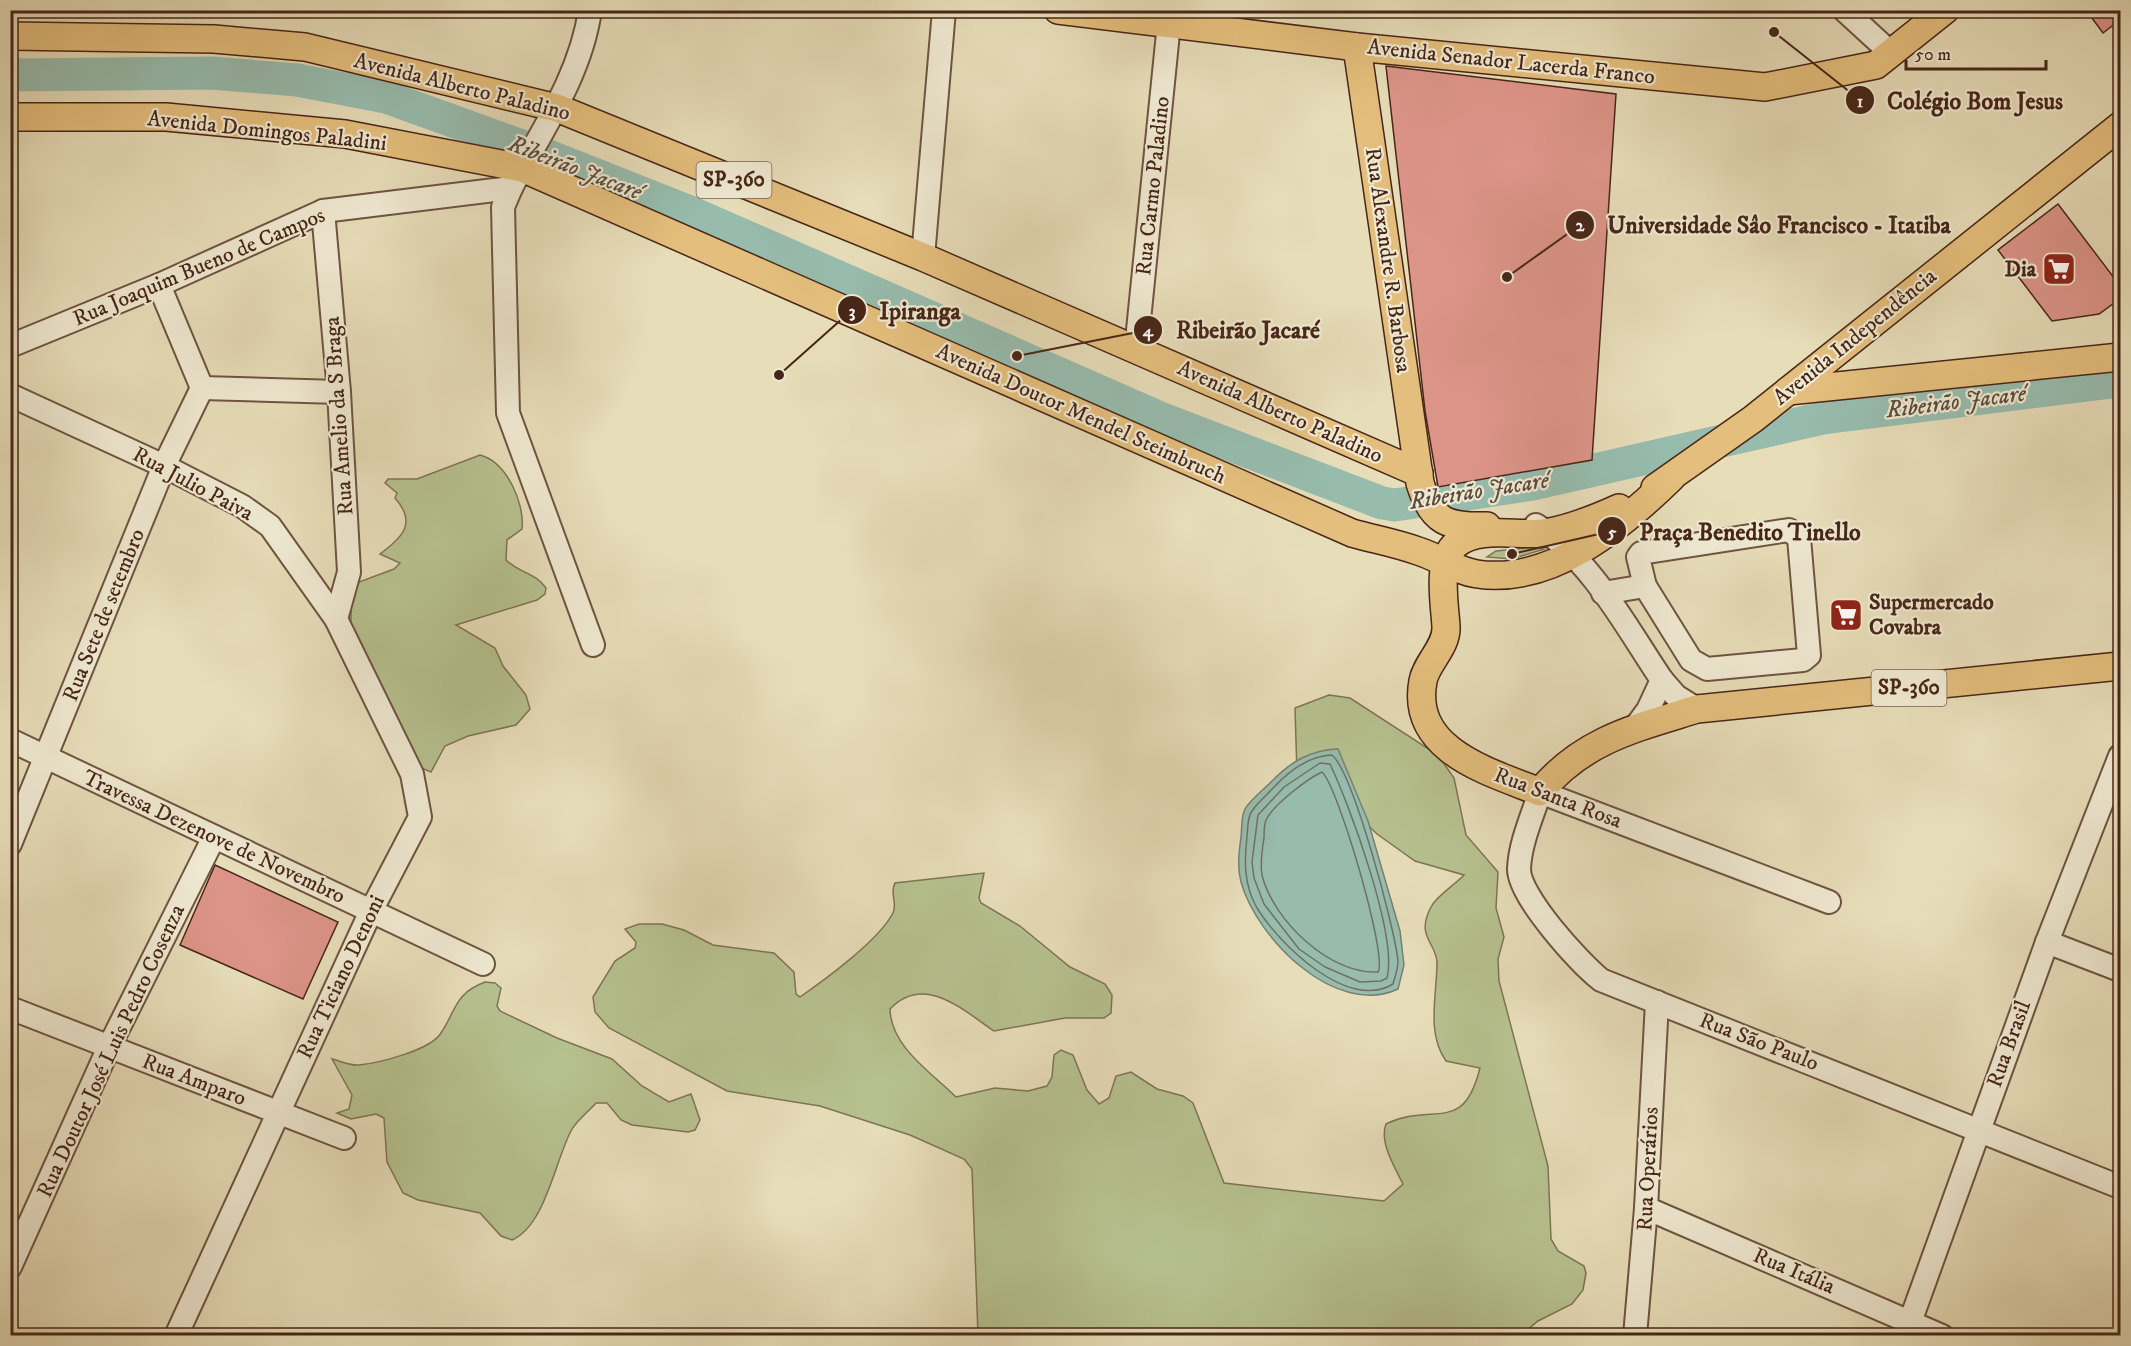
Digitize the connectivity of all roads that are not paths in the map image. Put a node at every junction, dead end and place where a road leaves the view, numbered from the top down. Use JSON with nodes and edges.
{"nodes":[{"id":1,"x":590,"y":10,"type":"edge"},
{"id":2,"x":944,"y":10,"type":"edge"},
{"id":3,"x":1844,"y":10,"type":"edge"},
{"id":4,"x":1945,"y":10,"type":"edge"},
{"id":5,"x":1066,"y":11,"type":"edge"},
{"id":6,"x":1169,"y":23,"type":"junction"},
{"id":7,"x":10,"y":36,"type":"edge"},
{"id":8,"x":1358,"y":47,"type":"junction"},
{"id":9,"x":1892,"y":54,"type":"junction"},
{"id":10,"x":553,"y":112,"type":"junction"},
{"id":11,"x":10,"y":117,"type":"edge"},
{"id":12,"x":2121,"y":126,"type":"edge"},
{"id":13,"x":520,"y":172,"type":"junction"},
{"id":14,"x":322,"y":211,"type":"junction"},
{"id":15,"x":923,"y":257,"type":"junction"},
{"id":16,"x":159,"y":285,"type":"junction"},
{"id":17,"x":10,"y":346,"type":"edge"},
{"id":18,"x":1136,"y":350,"type":"junction"},
{"id":19,"x":2121,"y":357,"type":"edge"},
{"id":20,"x":202,"y":388,"type":"junction"},
{"id":21,"x":1788,"y":391,"type":"junction"},
{"id":22,"x":339,"y":392,"type":"junction"},
{"id":23,"x":10,"y":395,"type":"edge"},
{"id":24,"x":164,"y":466,"type":"junction"},
{"id":25,"x":1420,"y":478,"type":"junction"},
{"id":26,"x":1671,"y":478,"type":"junction"},
{"id":27,"x":1437,"y":515,"type":"joint"},
{"id":28,"x":1540,"y":528,"type":"junction"},
{"id":29,"x":1571,"y":554,"type":"junction"},
{"id":30,"x":1446,"y":563,"type":"junction"},
{"id":31,"x":1645,"y":586,"type":"junction"},
{"id":32,"x":1603,"y":593,"type":"junction"},
{"id":33,"x":336,"y":619,"type":"junction"},
{"id":34,"x":593,"y":645,"type":"dead end"},
{"id":35,"x":2121,"y":666,"type":"edge"},
{"id":36,"x":1662,"y":680,"type":"junction"},
{"id":37,"x":1697,"y":709,"type":"junction"},
{"id":38,"x":1634,"y":729,"type":"junction"},
{"id":39,"x":10,"y":740,"type":"edge"},
{"id":40,"x":2121,"y":756,"type":"edge"},
{"id":41,"x":47,"y":757,"type":"junction"},
{"id":42,"x":1540,"y":792,"type":"junction"},
{"id":43,"x":214,"y":837,"type":"junction"},
{"id":44,"x":10,"y":844,"type":"edge"},
{"id":45,"x":1829,"y":902,"type":"dead end"},
{"id":46,"x":371,"y":911,"type":"junction"},
{"id":47,"x":2047,"y":942,"type":"junction"},
{"id":48,"x":483,"y":964,"type":"dead end"},
{"id":49,"x":2121,"y":970,"type":"edge"},
{"id":50,"x":1657,"y":1002,"type":"junction"},
{"id":51,"x":10,"y":1008,"type":"edge"},
{"id":52,"x":109,"y":1047,"type":"junction"},
{"id":53,"x":277,"y":1112,"type":"junction"},
{"id":54,"x":1978,"y":1129,"type":"junction"},
{"id":55,"x":344,"y":1138,"type":"dead end"},
{"id":56,"x":2121,"y":1187,"type":"edge"},
{"id":57,"x":1646,"y":1208,"type":"junction"},
{"id":58,"x":10,"y":1267,"type":"edge"},
{"id":59,"x":1908,"y":1328,"type":"edge"},
{"id":60,"x":176,"y":1335,"type":"edge"},
{"id":61,"x":1635,"y":1335,"type":"edge"},
{"id":62,"x":1942,"y":1335,"type":"edge"}],
"edges":[{"from":1,"to":10,"type":"street"},
{"from":2,"to":15,"type":"street"},
{"from":3,"to":9,"type":"street"},
{"from":4,"to":9,"type":"main road","name":"Avenida Senador Lacerda Franco"},
{"from":5,"to":6,"type":"main road","name":"Avenida Senador Lacerda Franco"},
{"from":6,"to":8,"type":"main road","name":"Avenida Senador Lacerda Franco"},
{"from":6,"to":18,"type":"street","name":"Rua Carmo Paladino"},
{"from":7,"to":10,"type":"main road","name":"Avenida Alberto Paladino","number":"SP-360"},
{"from":8,"to":9,"type":"main road","name":"Avenida Senador Lacerda Franco"},
{"from":8,"to":25,"type":"main road","name":"Rua Alexandre R. Barbosa"},
{"from":10,"to":13,"type":"street"},
{"from":10,"to":15,"type":"main road","name":"Avenida Alberto Paladino","number":"SP-360"},
{"from":11,"to":13,"type":"main road","name":"Avenida Domingos Paladini"},
{"from":12,"to":21,"type":"main road","name":"Avenida Independência"},
{"from":13,"to":14,"type":"street","name":"Rua Joaquim Bueno de Campos"},
{"from":13,"to":30,"type":"main road","name":"Avenida Doutor Mendel Steimbruch"},
{"from":13,"to":34,"type":"street"},
{"from":14,"to":16,"type":"street","name":"Rua Joaquim Bueno de Campos"},
{"from":14,"to":22,"type":"street","name":"Rua Amelio da S Braga"},
{"from":15,"to":18,"type":"main road","name":"Avenida Alberto Paladino","number":"SP-360"},
{"from":16,"to":17,"type":"street","name":"Rua Joaquim Bueno de Campos"},
{"from":16,"to":20,"type":"street"},
{"from":18,"to":25,"type":"main road","name":"Avenida Alberto Paladino","number":"SP-360"},
{"from":19,"to":21,"type":"main road"},
{"from":20,"to":22,"type":"street"},
{"from":20,"to":24,"type":"street","name":"Rua Sete de setembro"},
{"from":21,"to":26,"type":"main road","name":"Avenida Independência"},
{"from":22,"to":33,"type":"street","name":"Rua Amelio da S Braga"},
{"from":23,"to":24,"type":"street","name":"Rua Julio Paiva"},
{"from":24,"to":33,"type":"street","name":"Rua Julio Paiva"},
{"from":24,"to":41,"type":"street","name":"Rua Sete de setembro"},
{"from":25,"to":27,"type":"main road","name":"Rua Alexandre R. Barbosa"},
{"from":26,"to":28,"type":"main road","name":"Avenida Independência"},
{"from":26,"to":29,"type":"main road","name":"Avenida Independência"},
{"from":27,"to":28,"type":"main road","name":"Avenida Independência"},
{"from":28,"to":29,"type":"street"},
{"from":28,"to":30,"type":"main road","name":"Avenida Independência"},
{"from":29,"to":30,"type":"main road","name":"Avenida Independência"},
{"from":29,"to":32,"type":"street"},
{"from":30,"to":42,"type":"main road","name":"Rua Santa Rosa"},
{"from":31,"to":31,"type":"street"},
{"from":31,"to":32,"type":"street"},
{"from":32,"to":36,"type":"street"},
{"from":33,"to":46,"type":"street","name":"Rua Ticiano Denoni"},
{"from":35,"to":37,"type":"main road","number":"SP-360"},
{"from":36,"to":37,"type":"street"},
{"from":36,"to":38,"type":"street"},
{"from":37,"to":38,"type":"main road","number":"SP-360"},
{"from":38,"to":42,"type":"main road","number":"SP-360"},
{"from":39,"to":41,"type":"street","name":"Travessa Dezenove de Novembro"},
{"from":40,"to":47,"type":"street","name":"Rua Brasil"},
{"from":41,"to":43,"type":"street","name":"Travessa Dezenove de Novembro"},
{"from":41,"to":44,"type":"street","name":"Rua Sete de setembro"},
{"from":42,"to":45,"type":"street","name":"Rua Santa Rosa"},
{"from":42,"to":50,"type":"street","name":"Rua São Paulo"},
{"from":43,"to":46,"type":"street","name":"Travessa Dezenove de Novembro"},
{"from":43,"to":52,"type":"street","name":"Rua Doutor José Luis Pedro Cosenza"},
{"from":46,"to":48,"type":"street","name":"Travessa Dezenove de Novembro"},
{"from":46,"to":53,"type":"street","name":"Rua Ticiano Denoni"},
{"from":47,"to":49,"type":"street"},
{"from":47,"to":54,"type":"street","name":"Rua Brasil"},
{"from":50,"to":54,"type":"street","name":"Rua São Paulo"},
{"from":50,"to":57,"type":"street","name":"Rua Operários"},
{"from":51,"to":52,"type":"street","name":"Rua Amparo"},
{"from":52,"to":53,"type":"street","name":"Rua Amparo"},
{"from":52,"to":58,"type":"street","name":"Rua Doutor José Luis Pedro Cosenza"},
{"from":53,"to":55,"type":"street","name":"Rua Amparo"},
{"from":53,"to":60,"type":"street","name":"Rua Ticiano Denoni"},
{"from":54,"to":56,"type":"street","name":"Rua São Paulo"},
{"from":54,"to":59,"type":"street","name":"Rua Brasil"},
{"from":57,"to":59,"type":"street","name":"Rua Itália"},
{"from":57,"to":61,"type":"street","name":"Rua Operários"},
{"from":59,"to":62,"type":"street","name":"Rua Itália"}]}
